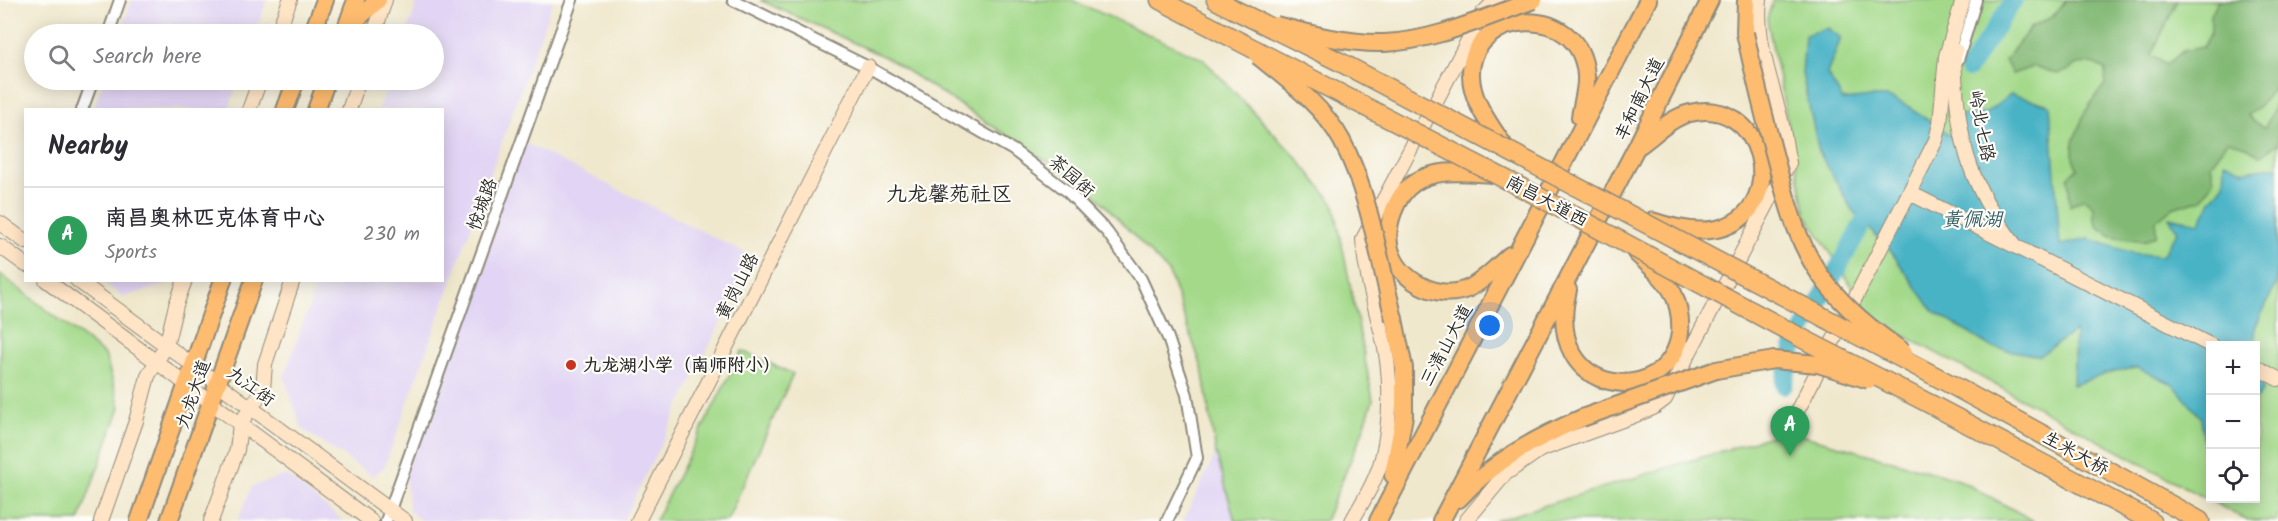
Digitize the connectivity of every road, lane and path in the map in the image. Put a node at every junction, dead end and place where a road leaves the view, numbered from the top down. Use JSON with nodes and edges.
{"nodes":[{"id":1,"x":120,"y":0,"type":"edge"},
{"id":2,"x":290,"y":0,"type":"edge"},
{"id":3,"x":316,"y":0,"type":"edge"},
{"id":4,"x":325,"y":0,"type":"edge"},
{"id":5,"x":356,"y":0,"type":"edge"},
{"id":6,"x":378,"y":0,"type":"edge"},
{"id":7,"x":385,"y":0,"type":"edge"},
{"id":8,"x":572,"y":0,"type":"edge"},
{"id":9,"x":733,"y":0,"type":"edge"},
{"id":10,"x":1160,"y":0,"type":"edge"},
{"id":11,"x":1216,"y":0,"type":"edge"},
{"id":12,"x":1496,"y":0,"type":"edge"},
{"id":13,"x":1534,"y":0,"type":"edge"},
{"id":14,"x":1648,"y":0,"type":"edge"},
{"id":15,"x":1710,"y":0,"type":"edge"},
{"id":16,"x":1746,"y":0,"type":"edge"},
{"id":17,"x":1760,"y":0,"type":"edge"},
{"id":18,"x":1956,"y":0,"type":"edge"},
{"id":19,"x":1963,"y":0,"type":"edge"},
{"id":20,"x":1971,"y":0,"type":"edge"},
{"id":21,"x":1976,"y":0,"type":"edge"},
{"id":22,"x":1252,"y":19,"type":"junction"},
{"id":23,"x":112,"y":24,"type":"edge"},
{"id":24,"x":281,"y":24,"type":"edge"},
{"id":25,"x":314,"y":24,"type":"edge"},
{"id":26,"x":316,"y":24,"type":"edge"},
{"id":27,"x":347,"y":24,"type":"edge"},
{"id":28,"x":353,"y":24,"type":"edge"},
{"id":29,"x":377,"y":24,"type":"edge"},
{"id":30,"x":1230,"y":37,"type":"junction"},
{"id":31,"x":1950,"y":62,"type":"junction"},
{"id":32,"x":868,"y":67,"type":"junction"},
{"id":33,"x":89,"y":90,"type":"edge"},
{"id":34,"x":256,"y":90,"type":"edge"},
{"id":35,"x":292,"y":90,"type":"edge"},
{"id":36,"x":323,"y":90,"type":"edge"},
{"id":37,"x":356,"y":90,"type":"edge"},
{"id":38,"x":83,"y":108,"type":"edge"},
{"id":39,"x":250,"y":108,"type":"edge"},
{"id":40,"x":286,"y":108,"type":"edge"},
{"id":41,"x":317,"y":108,"type":"edge"},
{"id":42,"x":350,"y":108,"type":"edge"},
{"id":43,"x":1576,"y":136,"type":"junction"},
{"id":44,"x":1636,"y":148,"type":"junction"},
{"id":45,"x":1506,"y":149,"type":"junction"},
{"id":46,"x":1495,"y":174,"type":"junction"},
{"id":47,"x":1550,"y":187,"type":"joint"},
{"id":48,"x":1910,"y":193,"type":"junction"},
{"id":49,"x":1628,"y":214,"type":"junction"},
{"id":50,"x":0,"y":223,"type":"edge"},
{"id":51,"x":24,"y":241,"type":"edge"},
{"id":52,"x":1623,"y":242,"type":"junction"},
{"id":53,"x":0,"y":246,"type":"edge"},
{"id":54,"x":1518,"y":248,"type":"junction"},
{"id":55,"x":2018,"y":248,"type":"junction"},
{"id":56,"x":24,"y":264,"type":"edge"},
{"id":57,"x":1573,"y":268,"type":"junction"},
{"id":58,"x":49,"y":282,"type":"edge"},
{"id":59,"x":80,"y":282,"type":"edge"},
{"id":60,"x":184,"y":282,"type":"edge"},
{"id":61,"x":222,"y":282,"type":"edge"},
{"id":62,"x":253,"y":282,"type":"edge"},
{"id":63,"x":292,"y":282,"type":"edge"},
{"id":64,"x":2206,"y":342,"type":"edge"},
{"id":65,"x":166,"y":346,"type":"junction"},
{"id":66,"x":157,"y":363,"type":"junction"},
{"id":67,"x":193,"y":366,"type":"junction"},
{"id":68,"x":2260,"y":369,"type":"edge"},
{"id":69,"x":2278,"y":379,"type":"edge"},
{"id":70,"x":217,"y":384,"type":"junction"},
{"id":71,"x":1952,"y":384,"type":"junction"},
{"id":72,"x":186,"y":385,"type":"junction"},
{"id":73,"x":210,"y":403,"type":"junction"},
{"id":74,"x":1932,"y":405,"type":"junction"},
{"id":75,"x":251,"y":408,"type":"junction"},
{"id":76,"x":240,"y":424,"type":"junction"},
{"id":77,"x":1789,"y":427,"type":"dead end"},
{"id":78,"x":1389,"y":495,"type":"junction"},
{"id":79,"x":388,"y":515,"type":"edge"},
{"id":80,"x":1442,"y":519,"type":"edge"},
{"id":81,"x":101,"y":521,"type":"edge"},
{"id":82,"x":139,"y":521,"type":"edge"},
{"id":83,"x":170,"y":521,"type":"edge"},
{"id":84,"x":211,"y":521,"type":"edge"},
{"id":85,"x":371,"y":521,"type":"edge"},
{"id":86,"x":405,"y":521,"type":"edge"},
{"id":87,"x":638,"y":521,"type":"edge"},
{"id":88,"x":1167,"y":521,"type":"edge"},
{"id":89,"x":1352,"y":521,"type":"edge"},
{"id":90,"x":1378,"y":521,"type":"edge"},
{"id":91,"x":1466,"y":521,"type":"edge"},
{"id":92,"x":2151,"y":521,"type":"edge"},
{"id":93,"x":2200,"y":521,"type":"edge"}],
"edges":[{"from":1,"to":23,"type":"street"},
{"from":2,"to":24,"type":"street"},
{"from":3,"to":25,"type":"main road"},
{"from":4,"to":26,"type":"main road"},
{"from":5,"to":27,"type":"main road"},
{"from":6,"to":28,"type":"main road"},
{"from":7,"to":29,"type":"street"},
{"from":8,"to":79,"type":"street","name":"悦城路"},
{"from":9,"to":32,"type":"street","name":"茶园街"},
{"from":10,"to":30,"type":"highway","name":"南昌大道西"},
{"from":11,"to":22,"type":"highway","name":"南昌大道西","bridge":true},
{"from":12,"to":89,"type":"street"},
{"from":13,"to":22,"type":"main road","bridge":true},
{"from":14,"to":43,"type":"main road","name":"丰和南大道"},
{"from":15,"to":44,"type":"main road","name":"丰和南大道"},
{"from":16,"to":71,"type":"main road","bridge":true},
{"from":17,"to":91,"type":"street"},
{"from":18,"to":31,"type":"street"},
{"from":19,"to":31,"type":"street"},
{"from":20,"to":31,"type":"street","name":"岭北七路"},
{"from":21,"to":31,"type":"street"},
{"from":22,"to":45,"type":"highway","name":"南昌大道西","bridge":true},
{"from":30,"to":46,"type":"highway","name":"南昌大道西","bridge":true},
{"from":30,"to":78,"type":"main road","bridge":true},
{"from":31,"to":48,"type":"street"},
{"from":31,"to":55,"type":"street","name":"岭北七路"},
{"from":32,"to":87,"type":"street","name":"黄岗山路"},
{"from":32,"to":88,"type":"street","name":"茶园街"},
{"from":33,"to":38,"type":"street"},
{"from":34,"to":39,"type":"street"},
{"from":35,"to":40,"type":"main road"},
{"from":36,"to":41,"type":"main road"},
{"from":37,"to":42,"type":"street"},
{"from":43,"to":45,"type":"main road"},
{"from":43,"to":47,"type":"main road","name":"丰和南大道"},
{"from":44,"to":49,"type":"main road","bridge":true},
{"from":44,"to":57,"type":"main road","name":"丰和南大道"},
{"from":45,"to":49,"type":"highway","name":"南昌大道西","bridge":true},
{"from":46,"to":52,"type":"highway","name":"南昌大道西","bridge":true},
{"from":46,"to":54,"type":"main road"},
{"from":47,"to":54,"type":"main road","name":"三清山大道"},
{"from":48,"to":55,"type":"street","name":"岭北七路"},
{"from":48,"to":77,"type":"street"},
{"from":49,"to":71,"type":"highway","name":"南昌大道西","bridge":true},
{"from":50,"to":51,"type":"street"},
{"from":52,"to":57,"type":"main road","bridge":true},
{"from":52,"to":74,"type":"highway","name":"南昌大道西","bridge":true},
{"from":53,"to":56,"type":"street"},
{"from":54,"to":78,"type":"main road","name":"三清山大道"},
{"from":55,"to":64,"type":"street","name":"岭北七路"},
{"from":57,"to":80,"type":"main road"},
{"from":58,"to":66,"type":"street","name":"九江街"},
{"from":59,"to":65,"type":"street","name":"九江街"},
{"from":60,"to":65,"type":"street"},
{"from":61,"to":67,"type":"main road","name":"九龙大道"},
{"from":62,"to":70,"type":"main road","name":"九龙大道"},
{"from":63,"to":75,"type":"street"},
{"from":65,"to":66,"type":"street"},
{"from":65,"to":67,"type":"street","name":"九江街"},
{"from":66,"to":72,"type":"street","name":"九江街"},
{"from":66,"to":81,"type":"street"},
{"from":67,"to":70,"type":"street","name":"九江街"},
{"from":67,"to":72,"type":"main road","name":"九龙大道"},
{"from":68,"to":69,"type":"street"},
{"from":70,"to":73,"type":"main road","name":"九龙大道"},
{"from":70,"to":75,"type":"street","name":"九江街"},
{"from":71,"to":93,"type":"highway","name":"生米大桥"},
{"from":72,"to":73,"type":"street","name":"九江街"},
{"from":72,"to":82,"type":"main road","name":"九龙大道"},
{"from":73,"to":76,"type":"street","name":"九江街"},
{"from":73,"to":83,"type":"main road","name":"九龙大道"},
{"from":74,"to":80,"type":"main road","bridge":true},
{"from":74,"to":92,"type":"highway","name":"生米大桥"},
{"from":75,"to":76,"type":"street"},
{"from":75,"to":79,"type":"street","name":"九江街"},
{"from":76,"to":84,"type":"street"},
{"from":76,"to":85,"type":"street","name":"九江街"},
{"from":78,"to":90,"type":"main road","name":"三清山大道"},
{"from":79,"to":86,"type":"street","name":"九江街"}]}
